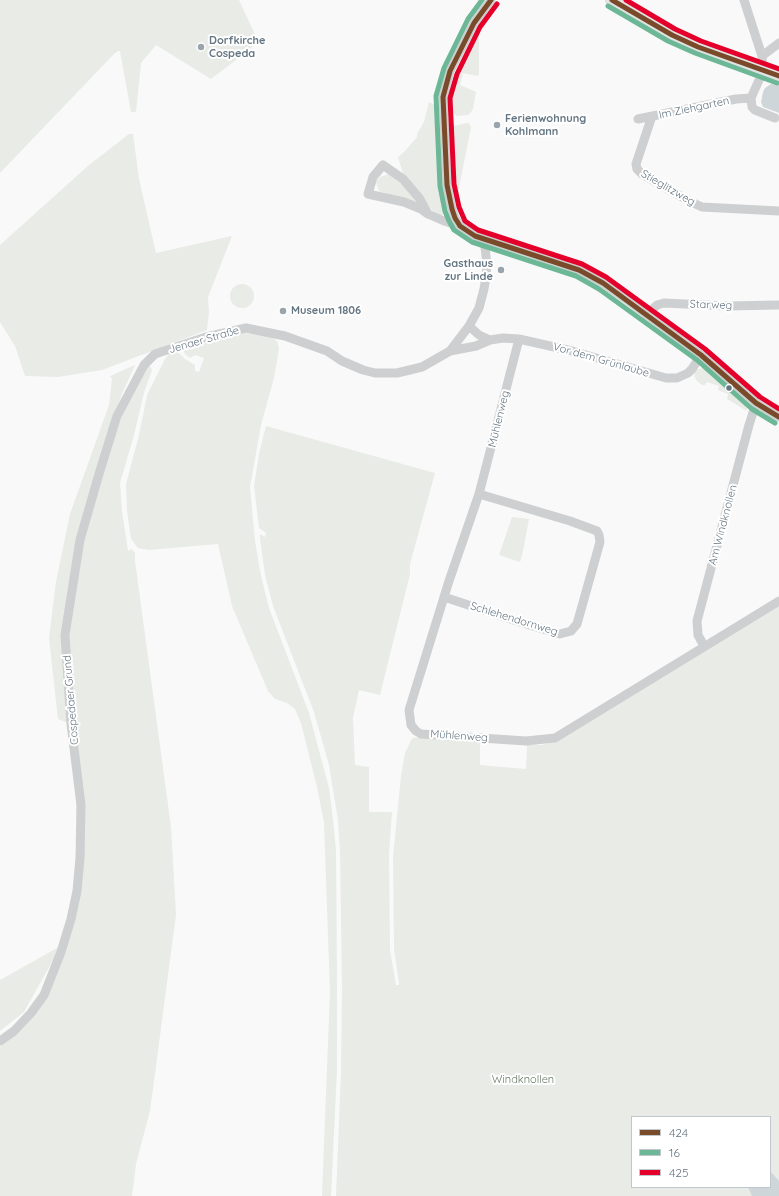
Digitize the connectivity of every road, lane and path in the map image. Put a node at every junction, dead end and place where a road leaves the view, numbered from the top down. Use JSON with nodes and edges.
{"nodes":[{"id":1,"x":491,"y":0,"type":"edge"},
{"id":2,"x":612,"y":0,"type":"edge"},
{"id":3,"x":744,"y":0,"type":"edge"},
{"id":4,"x":779,"y":43,"type":"edge"},
{"id":5,"x":762,"y":56,"type":"junction"},
{"id":6,"x":763,"y":71,"type":"junction"},
{"id":7,"x":779,"y":76,"type":"edge"},
{"id":8,"x":751,"y":98,"type":"junction"},
{"id":9,"x":652,"y":116,"type":"junction"},
{"id":10,"x":775,"y":118,"type":"dead end"},
{"id":11,"x":638,"y":119,"type":"dead end"},
{"id":12,"x":779,"y":211,"type":"edge"},
{"id":13,"x":428,"y":214,"type":"junction"},
{"id":14,"x":460,"y":226,"type":"junction"},
{"id":15,"x":484,"y":239,"type":"junction"},
{"id":16,"x":779,"y":305,"type":"edge"},
{"id":17,"x":646,"y":315,"type":"junction"},
{"id":18,"x":470,"y":326,"type":"junction"},
{"id":19,"x":519,"y":339,"type":"junction"},
{"id":20,"x":490,"y":340,"type":"junction"},
{"id":21,"x":450,"y":351,"type":"junction"},
{"id":22,"x":155,"y":354,"type":"joint"},
{"id":23,"x":700,"y":355,"type":"junction"},
{"id":24,"x":756,"y":403,"type":"junction"},
{"id":25,"x":779,"y":417,"type":"edge"},
{"id":26,"x":479,"y":494,"type":"junction"},
{"id":27,"x":444,"y":597,"type":"junction"},
{"id":28,"x":779,"y":601,"type":"edge"},
{"id":29,"x":704,"y":646,"type":"junction"},
{"id":30,"x":0,"y":1040,"type":"edge"}],
"edges":[{"from":1,"to":14,"type":"street"},
{"from":2,"to":6,"type":"street"},
{"from":3,"to":5,"type":"street"},
{"from":4,"to":5,"type":"street"},
{"from":5,"to":6,"type":"street"},
{"from":6,"to":7,"type":"street"},
{"from":6,"to":8,"type":"street"},
{"from":8,"to":9,"type":"street","name":"Im Ziehgarten"},
{"from":8,"to":10,"type":"street"},
{"from":9,"to":11,"type":"street","name":"Im Ziehgarten"},
{"from":9,"to":12,"type":"street","name":"Stieglitzweg"},
{"from":13,"to":13,"type":"street"},
{"from":13,"to":14,"type":"street"},
{"from":14,"to":15,"type":"street"},
{"from":15,"to":17,"type":"street"},
{"from":15,"to":18,"type":"street","name":"Jenaer Straße"},
{"from":16,"to":17,"type":"street","name":"Starweg"},
{"from":17,"to":23,"type":"street"},
{"from":18,"to":20,"type":"street"},
{"from":18,"to":21,"type":"street","name":"Jenaer Straße"},
{"from":19,"to":20,"type":"street","name":"Vor dem Grünlaube"},
{"from":19,"to":23,"type":"street","name":"Vor dem Grünlaube"},
{"from":19,"to":26,"type":"street","name":"Mühlenweg"},
{"from":20,"to":21,"type":"street","name":"Vor dem Grünlaube"},
{"from":21,"to":22,"type":"street","name":"Jenaer Straße"},
{"from":22,"to":30,"type":"street","name":"Cospedaer Grund"},
{"from":23,"to":24,"type":"street"},
{"from":24,"to":25,"type":"street"},
{"from":24,"to":29,"type":"street","name":"Am Windknollen"},
{"from":26,"to":27,"type":"street","name":"Mühlenweg"},
{"from":26,"to":27,"type":"street","name":"Schlehendornweg"},
{"from":27,"to":29,"type":"street","name":"Mühlenweg"},
{"from":28,"to":29,"type":"street","name":"Mühlenweg"}]}
